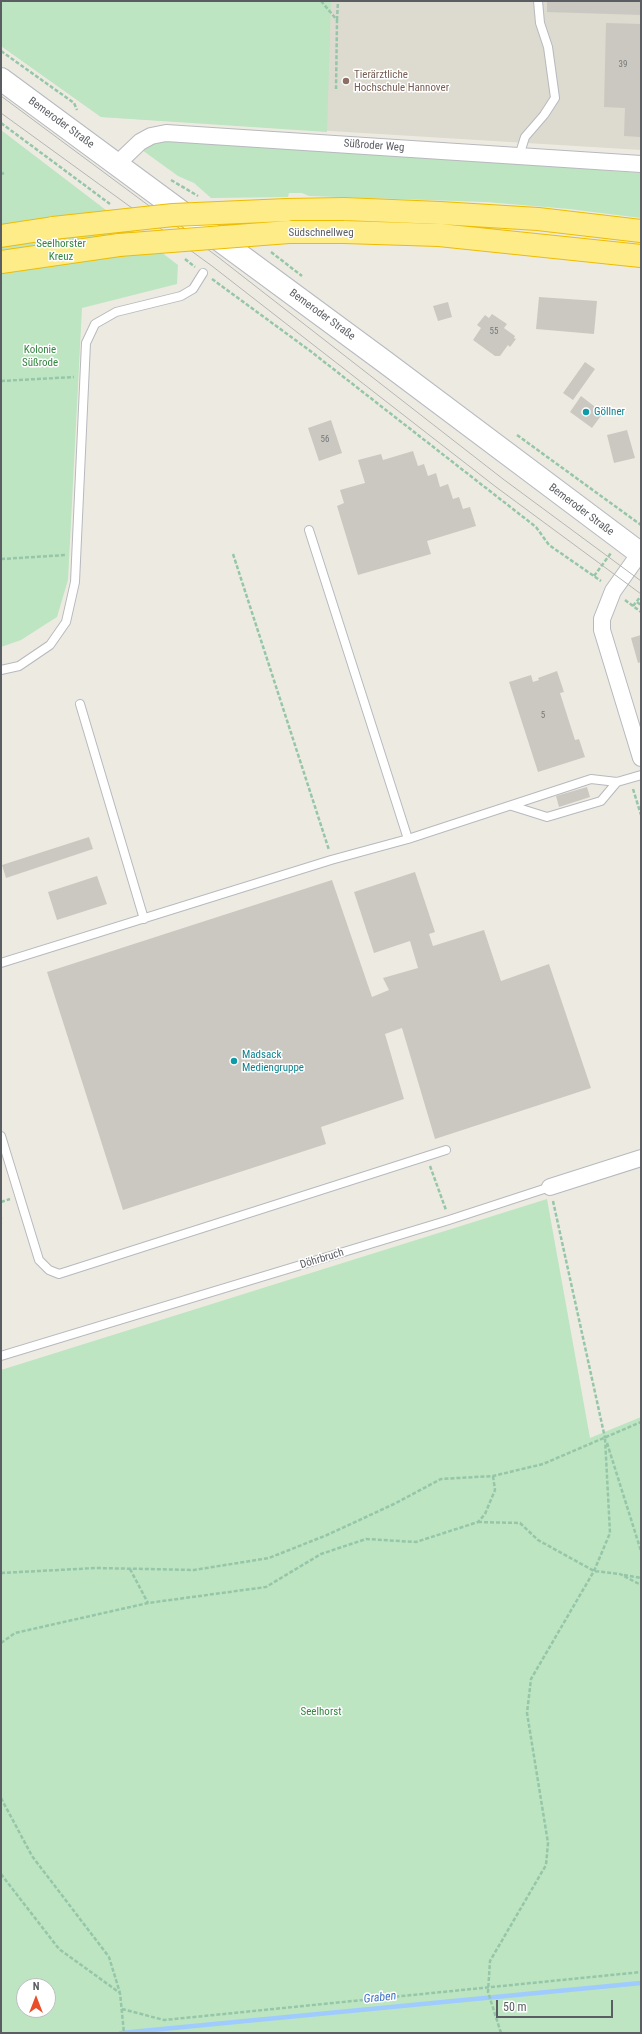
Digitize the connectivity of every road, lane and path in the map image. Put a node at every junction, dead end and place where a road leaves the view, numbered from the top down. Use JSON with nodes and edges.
{"nodes":[{"id":1,"x":321,"y":1,"type":"edge"},
{"id":2,"x":338,"y":1,"type":"edge"},
{"id":3,"x":538,"y":1,"type":"edge"},
{"id":4,"x":337,"y":20,"type":"junction"},
{"id":5,"x":1,"y":51,"type":"edge"},
{"id":6,"x":1,"y":79,"type":"edge"},
{"id":7,"x":336,"y":89,"type":"dead end"},
{"id":8,"x":77,"y":110,"type":"dead end"},
{"id":9,"x":1,"y":123,"type":"edge"},
{"id":10,"x":519,"y":156,"type":"junction"},
{"id":11,"x":118,"y":164,"type":"junction"},
{"id":12,"x":641,"y":164,"type":"edge"},
{"id":13,"x":115,"y":207,"type":"dead end"},
{"id":14,"x":641,"y":231,"type":"edge"},
{"id":15,"x":1,"y":236,"type":"edge"},
{"id":16,"x":641,"y":256,"type":"edge"},
{"id":17,"x":184,"y":259,"type":"dead end"},
{"id":18,"x":1,"y":262,"type":"edge"},
{"id":19,"x":203,"y":273,"type":"junction"},
{"id":20,"x":84,"y":376,"type":"junction"},
{"id":21,"x":1,"y":381,"type":"edge"},
{"id":22,"x":515,"y":434,"type":"dead end"},
{"id":23,"x":641,"y":526,"type":"edge"},
{"id":24,"x":309,"y":530,"type":"dead end"},
{"id":25,"x":77,"y":554,"type":"junction"},
{"id":26,"x":233,"y":554,"type":"dead end"},
{"id":27,"x":641,"y":554,"type":"edge"},
{"id":28,"x":1,"y":559,"type":"edge"},
{"id":29,"x":613,"y":590,"type":"junction"},
{"id":30,"x":641,"y":596,"type":"edge"},
{"id":31,"x":637,"y":602,"type":"junction"},
{"id":32,"x":641,"y":605,"type":"edge"},
{"id":33,"x":634,"y":606,"type":"dead end"},
{"id":34,"x":1,"y":670,"type":"edge"},
{"id":35,"x":80,"y":704,"type":"dead end"},
{"id":36,"x":641,"y":758,"type":"edge"},
{"id":37,"x":641,"y":775,"type":"edge"},
{"id":38,"x":630,"y":779,"type":"junction"},
{"id":39,"x":617,"y":782,"type":"junction"},
{"id":40,"x":512,"y":806,"type":"junction"},
{"id":41,"x":641,"y":815,"type":"edge"},
{"id":42,"x":408,"y":839,"type":"junction"},
{"id":43,"x":331,"y":860,"type":"junction"},
{"id":44,"x":144,"y":919,"type":"junction"},
{"id":45,"x":1,"y":963,"type":"edge"},
{"id":46,"x":1,"y":1136,"type":"edge"},
{"id":47,"x":446,"y":1150,"type":"dead end"},
{"id":48,"x":426,"y":1156,"type":"junction"},
{"id":49,"x":641,"y":1158,"type":"edge"},
{"id":50,"x":550,"y":1187,"type":"junction"},
{"id":51,"x":449,"y":1220,"type":"junction"},
{"id":52,"x":1,"y":1356,"type":"edge"},
{"id":53,"x":641,"y":1422,"type":"edge"},
{"id":54,"x":605,"y":1438,"type":"junction"},
{"id":55,"x":493,"y":1476,"type":"junction"},
{"id":56,"x":478,"y":1522,"type":"junction"},
{"id":57,"x":641,"y":1551,"type":"edge"},
{"id":58,"x":130,"y":1568,"type":"junction"},
{"id":59,"x":594,"y":1571,"type":"junction"},
{"id":60,"x":1,"y":1573,"type":"edge"},
{"id":61,"x":617,"y":1574,"type":"junction"},
{"id":62,"x":641,"y":1578,"type":"edge"},
{"id":63,"x":641,"y":1585,"type":"edge"},
{"id":64,"x":148,"y":1602,"type":"junction"},
{"id":65,"x":1,"y":1643,"type":"edge"},
{"id":66,"x":1,"y":1798,"type":"edge"},
{"id":67,"x":1,"y":1874,"type":"edge"},
{"id":68,"x":641,"y":1972,"type":"edge"},
{"id":69,"x":488,"y":1987,"type":"junction"},
{"id":70,"x":120,"y":1993,"type":"junction"},
{"id":71,"x":122,"y":2009,"type":"junction"},
{"id":72,"x":124,"y":2033,"type":"edge"},
{"id":73,"x":501,"y":2033,"type":"edge"}],
"edges":[{"from":1,"to":4,"type":"path"},
{"from":2,"to":4,"type":"path"},
{"from":3,"to":10,"type":"lane"},
{"from":4,"to":7,"type":"path"},
{"from":5,"to":8,"type":"path"},
{"from":6,"to":11,"type":"main road","name":"Bemeroder Straße"},
{"from":9,"to":13,"type":"path"},
{"from":10,"to":11,"type":"street","name":"Süßroder Weg"},
{"from":10,"to":12,"type":"street","name":"Süßroder Weg"},
{"from":11,"to":27,"type":"main road","name":"Bemeroder Straße"},
{"from":14,"to":15,"type":"highway","name":"Südschnellweg","bridge":true},
{"from":16,"to":18,"type":"highway","name":"Südschnellweg","bridge":true},
{"from":17,"to":19,"type":"path"},
{"from":19,"to":20,"type":"lane"},
{"from":19,"to":29,"type":"path"},
{"from":20,"to":21,"type":"path"},
{"from":20,"to":25,"type":"lane"},
{"from":22,"to":23,"type":"path"},
{"from":24,"to":42,"type":"lane"},
{"from":25,"to":28,"type":"path"},
{"from":25,"to":34,"type":"lane"},
{"from":26,"to":43,"type":"path"},
{"from":27,"to":29,"type":"street"},
{"from":29,"to":36,"type":"street"},
{"from":30,"to":31,"type":"path"},
{"from":31,"to":32,"type":"path"},
{"from":31,"to":33,"type":"path"},
{"from":35,"to":44,"type":"lane"},
{"from":37,"to":38,"type":"lane"},
{"from":38,"to":39,"type":"lane"},
{"from":38,"to":41,"type":"path"},
{"from":39,"to":40,"type":"lane"},
{"from":39,"to":40,"type":"lane"},
{"from":40,"to":42,"type":"lane"},
{"from":42,"to":43,"type":"lane"},
{"from":43,"to":44,"type":"lane"},
{"from":44,"to":45,"type":"lane"},
{"from":46,"to":48,"type":"lane"},
{"from":47,"to":48,"type":"lane"},
{"from":48,"to":51,"type":"path"},
{"from":49,"to":50,"type":"street","name":"Döhrbruch"},
{"from":50,"to":51,"type":"lane","name":"Döhrbruch"},
{"from":50,"to":54,"type":"path"},
{"from":51,"to":52,"type":"lane","name":"Döhrbruch"},
{"from":53,"to":54,"type":"path"},
{"from":54,"to":55,"type":"path"},
{"from":54,"to":57,"type":"path"},
{"from":54,"to":59,"type":"path"},
{"from":55,"to":56,"type":"path"},
{"from":55,"to":58,"type":"path"},
{"from":56,"to":59,"type":"path"},
{"from":56,"to":64,"type":"path"},
{"from":58,"to":60,"type":"path"},
{"from":58,"to":64,"type":"path"},
{"from":59,"to":61,"type":"path"},
{"from":59,"to":69,"type":"path"},
{"from":61,"to":62,"type":"path"},
{"from":61,"to":63,"type":"path"},
{"from":64,"to":65,"type":"path"},
{"from":66,"to":70,"type":"path"},
{"from":67,"to":70,"type":"path"},
{"from":68,"to":69,"type":"path"},
{"from":69,"to":71,"type":"path"},
{"from":69,"to":73,"type":"path"},
{"from":70,"to":71,"type":"path"},
{"from":71,"to":72,"type":"path"}]}
